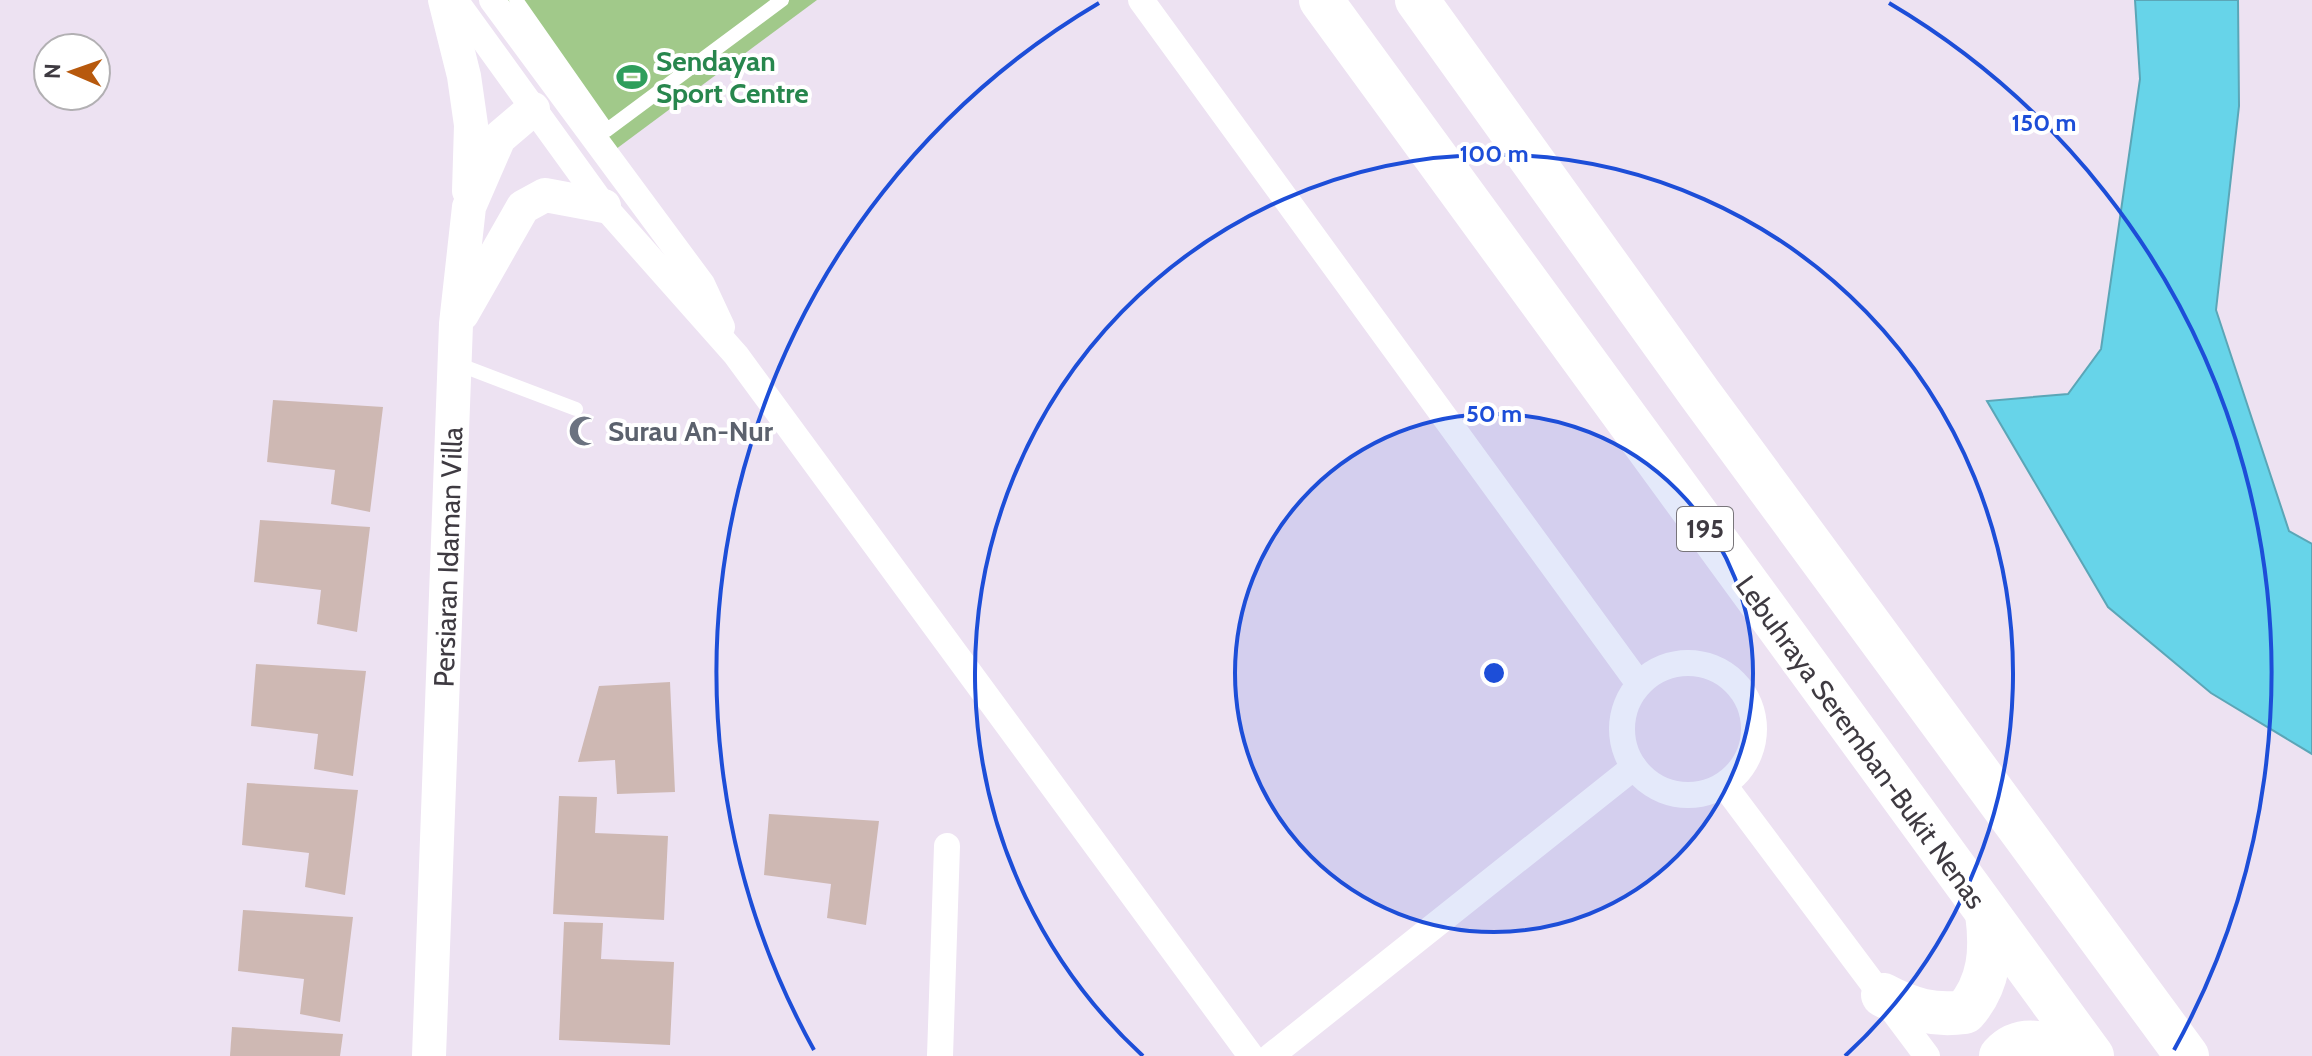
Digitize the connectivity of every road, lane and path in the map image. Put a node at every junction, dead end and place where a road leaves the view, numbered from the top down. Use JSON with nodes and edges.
{"nodes":[{"id":1,"x":445,"y":0,"type":"edge"},
{"id":2,"x":455,"y":0,"type":"edge"},
{"id":3,"x":492,"y":0,"type":"edge"},
{"id":4,"x":516,"y":0,"type":"edge"},
{"id":5,"x":782,"y":0,"type":"edge"},
{"id":6,"x":1141,"y":0,"type":"edge"},
{"id":7,"x":1321,"y":0,"type":"edge"},
{"id":8,"x":1417,"y":0,"type":"edge"},
{"id":9,"x":544,"y":100,"type":"junction"},
{"id":10,"x":580,"y":107,"type":"junction"},
{"id":11,"x":604,"y":206,"type":"junction"},
{"id":12,"x":469,"y":207,"type":"junction"},
{"id":13,"x":456,"y":324,"type":"junction"},
{"id":14,"x":736,"y":355,"type":"junction"},
{"id":15,"x":455,"y":363,"type":"junction"},
{"id":16,"x":576,"y":409,"type":"dead end"},
{"id":17,"x":1639,"y":684,"type":"junction"},
{"id":18,"x":1634,"y":767,"type":"junction"},
{"id":19,"x":1724,"y":785,"type":"junction"},
{"id":20,"x":947,"y":846,"type":"dead end"},
{"id":21,"x":1987,"y":913,"type":"junction"},
{"id":22,"x":1883,"y":995,"type":"junction"},
{"id":23,"x":429,"y":1056,"type":"edge"},
{"id":24,"x":940,"y":1056,"type":"edge"},
{"id":25,"x":1251,"y":1056,"type":"edge"},
{"id":26,"x":1271,"y":1056,"type":"edge"},
{"id":27,"x":1927,"y":1056,"type":"edge"},
{"id":28,"x":2001,"y":1056,"type":"edge"},
{"id":29,"x":2074,"y":1056,"type":"edge"},
{"id":30,"x":2092,"y":1056,"type":"edge"},
{"id":31,"x":2187,"y":1056,"type":"edge"}],
"edges":[{"from":1,"to":12,"type":"street"},
{"from":2,"to":9,"type":"street"},
{"from":3,"to":9,"type":"street"},
{"from":4,"to":10,"type":"lane"},
{"from":5,"to":10,"type":"lane"},
{"from":6,"to":17,"type":"street"},
{"from":7,"to":21,"type":"highway","name":"Lebuhraya Seremban-Bukit Nenas","number":"195"},
{"from":8,"to":31,"type":"highway","number":"195"},
{"from":9,"to":10,"type":"street"},
{"from":9,"to":11,"type":"street"},
{"from":9,"to":12,"type":"street","name":"Persiaran Idaman Villa"},
{"from":10,"to":14,"type":"street"},
{"from":11,"to":13,"type":"street"},
{"from":11,"to":14,"type":"street"},
{"from":12,"to":13,"type":"street","name":"Persiaran Idaman Villa"},
{"from":13,"to":15,"type":"street","name":"Persiaran Idaman Villa"},
{"from":14,"to":25,"type":"street"},
{"from":15,"to":16,"type":"lane"},
{"from":15,"to":23,"type":"street","name":"Persiaran Idaman Villa"},
{"from":17,"to":18,"type":"street"},
{"from":17,"to":19,"type":"street"},
{"from":18,"to":19,"type":"street"},
{"from":18,"to":26,"type":"street"},
{"from":19,"to":22,"type":"street"},
{"from":20,"to":24,"type":"street"},
{"from":21,"to":22,"type":"highway"},
{"from":21,"to":30,"type":"highway","name":"Lebuhraya Seremban-Bukit Nenas","number":"195"},
{"from":22,"to":27,"type":"street"},
{"from":28,"to":29,"type":"highway"}]}
